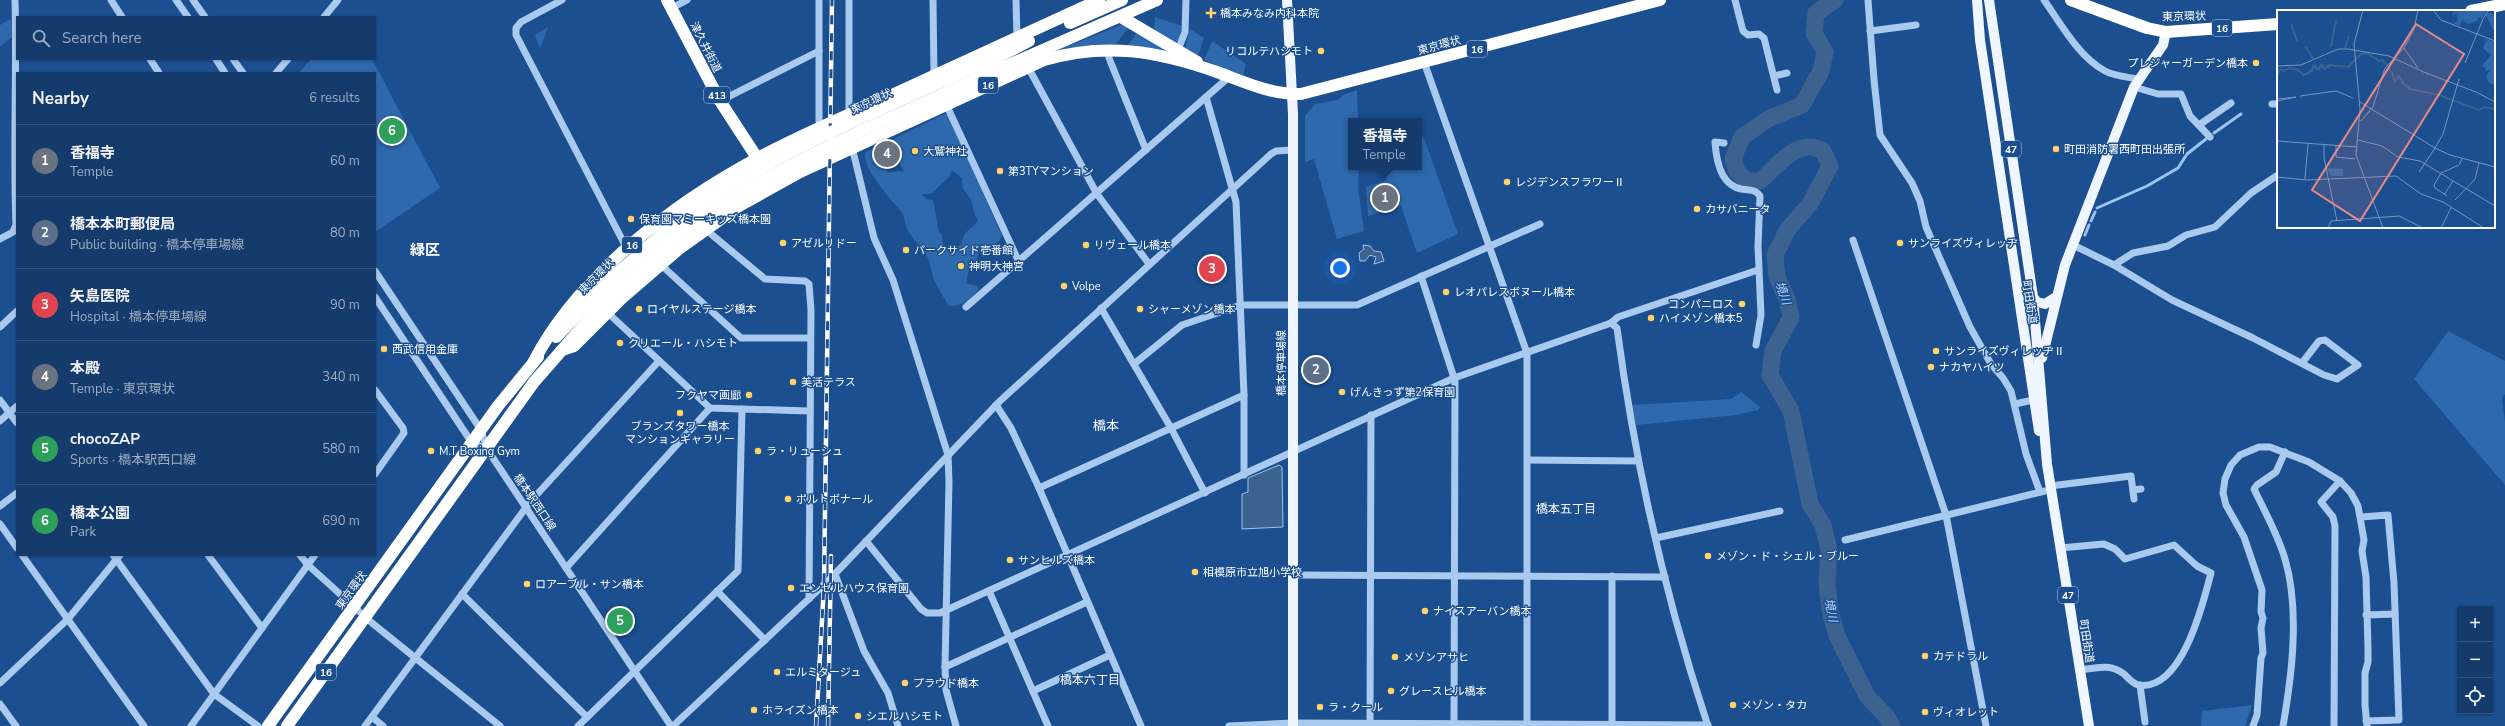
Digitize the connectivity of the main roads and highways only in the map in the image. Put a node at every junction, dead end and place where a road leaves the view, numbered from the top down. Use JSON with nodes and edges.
{"nodes":[{"id":1,"x":1122,"y":0,"type":"edge"},
{"id":2,"x":1157,"y":0,"type":"edge"},
{"id":3,"x":1287,"y":0,"type":"edge"},
{"id":4,"x":1660,"y":0,"type":"edge"},
{"id":5,"x":1977,"y":0,"type":"edge"},
{"id":6,"x":1989,"y":0,"type":"edge"},
{"id":7,"x":2071,"y":0,"type":"edge"},
{"id":8,"x":1104,"y":3,"type":"edge"},
{"id":9,"x":670,"y":4,"type":"edge"},
{"id":10,"x":2505,"y":4,"type":"edge"},
{"id":11,"x":2476,"y":10,"type":"edge"},
{"id":12,"x":1121,"y":17,"type":"junction"},
{"id":13,"x":2277,"y":24,"type":"edge"},
{"id":14,"x":2166,"y":32,"type":"junction"},
{"id":15,"x":1002,"y":61,"type":"junction"},
{"id":16,"x":1214,"y":71,"type":"junction"},
{"id":17,"x":1293,"y":94,"type":"junction"},
{"id":18,"x":880,"y":101,"type":"junction"},
{"id":19,"x":894,"y":127,"type":"junction"},
{"id":20,"x":2010,"y":141,"type":"junction"},
{"id":21,"x":1995,"y":143,"type":"junction"},
{"id":22,"x":757,"y":158,"type":"junction"},
{"id":23,"x":774,"y":186,"type":"junction"},
{"id":24,"x":674,"y":232,"type":"junction"},
{"id":25,"x":2017,"y":295,"type":"junction"},
{"id":26,"x":2033,"y":297,"type":"junction"},
{"id":27,"x":2056,"y":297,"type":"junction"},
{"id":28,"x":2034,"y":311,"type":"junction"},
{"id":29,"x":2048,"y":318,"type":"junction"},
{"id":30,"x":2036,"y":332,"type":"junction"},
{"id":31,"x":562,"y":350,"type":"junction"},
{"id":32,"x":534,"y":361,"type":"junction"},
{"id":33,"x":2035,"y":372,"type":"junction"},
{"id":34,"x":2047,"y":464,"type":"junction"},
{"id":35,"x":1293,"y":725,"type":"edge"},
{"id":36,"x":268,"y":726,"type":"edge"},
{"id":37,"x":286,"y":726,"type":"edge"},
{"id":38,"x":2089,"y":726,"type":"edge"}],
"edges":[{"from":1,"to":8,"type":"highway","number":"16"},
{"from":2,"to":12,"type":"highway","number":"16"},
{"from":3,"to":17,"type":"main road","name":"橋本停車場線"},
{"from":4,"to":17,"type":"highway","name":"東京環状","number":"16"},
{"from":5,"to":21,"type":"main road","name":"町田街道","number":"47"},
{"from":6,"to":20,"type":"main road","name":"町田街道","number":"47"},
{"from":7,"to":14,"type":"highway","name":"東京環状","number":"16"},
{"from":8,"to":15,"type":"highway","name":"東京環状","number":"16"},
{"from":8,"to":18,"type":"highway","number":"16"},
{"from":9,"to":22,"type":"highway","name":"津久井街道","number":"413"},
{"from":10,"to":11,"type":"highway"},
{"from":12,"to":15,"type":"highway","name":"東京環状","number":"16"},
{"from":12,"to":16,"type":"highway","number":"16"},
{"from":13,"to":14,"type":"highway","name":"東京環状","number":"16"},
{"from":14,"to":27,"type":"main road","number":"47"},
{"from":15,"to":24,"type":"highway","name":"東京環状","number":"16","bridge":true},
{"from":16,"to":17,"type":"highway","number":"16"},
{"from":16,"to":19,"type":"highway","number":"16"},
{"from":17,"to":35,"type":"main road","name":"橋本停車場線"},
{"from":18,"to":19,"type":"highway"},
{"from":18,"to":22,"type":"highway","number":"16"},
{"from":19,"to":23,"type":"highway","number":"16"},
{"from":20,"to":21,"type":"main road","number":"47"},
{"from":20,"to":26,"type":"main road","name":"町田街道","number":"47"},
{"from":21,"to":25,"type":"main road","name":"町田街道","number":"47"},
{"from":22,"to":23,"type":"highway","name":"津久井街道","number":"413"},
{"from":22,"to":32,"type":"highway","number":"16"},
{"from":23,"to":31,"type":"highway","number":"16"},
{"from":24,"to":31,"type":"highway","name":"東京環状","number":"16"},
{"from":24,"to":32,"type":"highway","name":"東京環状","number":"16"},
{"from":25,"to":28,"type":"main road"},
{"from":25,"to":33,"type":"main road","name":"町田街道","number":"47"},
{"from":26,"to":27,"type":"main road"},
{"from":26,"to":28,"type":"main road","name":"町田街道","number":"47"},
{"from":27,"to":29,"type":"main road","number":"47"},
{"from":28,"to":29,"type":"main road"},
{"from":28,"to":30,"type":"main road","name":"町田街道","number":"47"},
{"from":29,"to":30,"type":"main road","number":"47"},
{"from":29,"to":33,"type":"main road","number":"47"},
{"from":30,"to":33,"type":"main road","number":"47"},
{"from":31,"to":37,"type":"highway","name":"東京環状","number":"16"},
{"from":32,"to":36,"type":"highway","name":"東京環状","number":"16"},
{"from":33,"to":34,"type":"main road","name":"町田街道","number":"47"},
{"from":33,"to":34,"type":"main road","name":"町田街道","number":"47"},
{"from":34,"to":38,"type":"main road","name":"町田街道","number":"47"}]}
